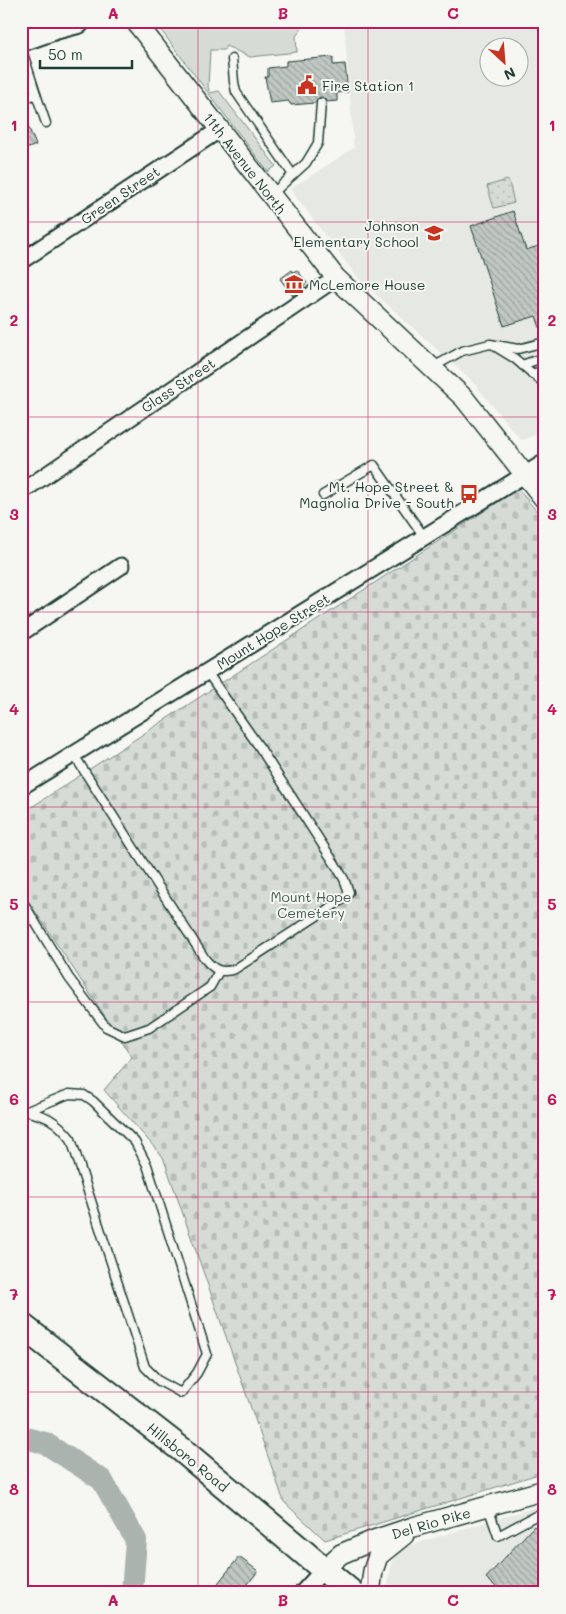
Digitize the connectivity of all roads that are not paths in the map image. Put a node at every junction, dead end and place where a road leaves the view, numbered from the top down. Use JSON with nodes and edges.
{"nodes":[{"id":1,"x":78,"y":21,"type":"edge"},
{"id":2,"x":135,"y":21,"type":"edge"},
{"id":3,"x":21,"y":39,"type":"edge"},
{"id":4,"x":21,"y":46,"type":"edge"},
{"id":5,"x":232,"y":59,"type":"dead end"},
{"id":6,"x":24,"y":66,"type":"edge"},
{"id":7,"x":36,"y":94,"type":"junction"},
{"id":8,"x":21,"y":100,"type":"edge"},
{"id":9,"x":320,"y":103,"type":"dead end"},
{"id":10,"x":46,"y":123,"type":"dead end"},
{"id":11,"x":219,"y":130,"type":"junction"},
{"id":12,"x":293,"y":175,"type":"junction"},
{"id":13,"x":270,"y":195,"type":"junction"},
{"id":14,"x":23,"y":255,"type":"edge"},
{"id":15,"x":336,"y":278,"type":"junction"},
{"id":16,"x":545,"y":342,"type":"edge"},
{"id":17,"x":490,"y":344,"type":"junction"},
{"id":18,"x":545,"y":357,"type":"edge"},
{"id":19,"x":522,"y":365,"type":"junction"},
{"id":20,"x":431,"y":368,"type":"junction"},
{"id":21,"x":545,"y":370,"type":"edge"},
{"id":22,"x":532,"y":374,"type":"junction"},
{"id":23,"x":545,"y":384,"type":"edge"},
{"id":24,"x":545,"y":462,"type":"edge"},
{"id":25,"x":525,"y":474,"type":"junction"},
{"id":26,"x":21,"y":492,"type":"edge"},
{"id":27,"x":323,"y":495,"type":"dead end"},
{"id":28,"x":545,"y":500,"type":"edge"},
{"id":29,"x":425,"y":538,"type":"junction"},
{"id":30,"x":121,"y":566,"type":"dead end"},
{"id":31,"x":21,"y":633,"type":"edge"},
{"id":32,"x":207,"y":672,"type":"junction"},
{"id":33,"x":74,"y":755,"type":"junction"},
{"id":34,"x":21,"y":787,"type":"edge"},
{"id":35,"x":21,"y":899,"type":"edge"},
{"id":36,"x":219,"y":971,"type":"junction"},
{"id":37,"x":24,"y":1111,"type":"edge"},
{"id":38,"x":21,"y":1325,"type":"edge"},
{"id":39,"x":545,"y":1490,"type":"edge"},
{"id":40,"x":488,"y":1507,"type":"junction"},
{"id":41,"x":539,"y":1514,"type":"dead end"},
{"id":42,"x":413,"y":1527,"type":"junction"},
{"id":43,"x":324,"y":1569,"type":"junction"},
{"id":44,"x":302,"y":1593,"type":"edge"},
{"id":45,"x":352,"y":1593,"type":"edge"},
{"id":46,"x":370,"y":1593,"type":"edge"}],
"edges":[{"from":1,"to":3,"type":"main road"},
{"from":2,"to":11,"type":"street","name":"11th Avenue North"},
{"from":4,"to":6,"type":"lane"},
{"from":5,"to":12,"type":"lane"},
{"from":6,"to":7,"type":"lane"},
{"from":7,"to":8,"type":"lane"},
{"from":7,"to":10,"type":"lane"},
{"from":9,"to":12,"type":"lane"},
{"from":11,"to":13,"type":"street","name":"11th Avenue North"},
{"from":11,"to":14,"type":"street","name":"Green Street"},
{"from":12,"to":13,"type":"lane"},
{"from":13,"to":15,"type":"street","name":"11th Avenue North"},
{"from":15,"to":20,"type":"street","name":"11th Avenue North"},
{"from":15,"to":26,"type":"street","name":"Glass Street"},
{"from":16,"to":17,"type":"lane"},
{"from":17,"to":19,"type":"lane"},
{"from":17,"to":20,"type":"lane"},
{"from":18,"to":19,"type":"lane"},
{"from":19,"to":22,"type":"lane"},
{"from":20,"to":25,"type":"street","name":"11th Avenue North"},
{"from":21,"to":22,"type":"lane"},
{"from":22,"to":23,"type":"lane"},
{"from":24,"to":25,"type":"street","name":"Mount Hope Street"},
{"from":25,"to":28,"type":"street","name":"11th Avenue North"},
{"from":25,"to":29,"type":"street","name":"Mount Hope Street"},
{"from":27,"to":29,"type":"lane"},
{"from":29,"to":32,"type":"street","name":"Mount Hope Street"},
{"from":30,"to":31,"type":"street"},
{"from":32,"to":33,"type":"street","name":"Mount Hope Street"},
{"from":32,"to":36,"type":"lane"},
{"from":33,"to":34,"type":"street","name":"Mount Hope Street"},
{"from":33,"to":36,"type":"lane"},
{"from":35,"to":36,"type":"lane"},
{"from":37,"to":37,"type":"lane"},
{"from":38,"to":43,"type":"main road","name":"Hillsboro Road"},
{"from":39,"to":40,"type":"street","name":"Del Rio Pike"},
{"from":40,"to":41,"type":"lane"},
{"from":40,"to":42,"type":"street","name":"Del Rio Pike"},
{"from":42,"to":43,"type":"street","name":"Del Rio Pike"},
{"from":42,"to":46,"type":"street"},
{"from":43,"to":44,"type":"street"},
{"from":43,"to":45,"type":"main road","name":"Hillsboro Road"}]}
